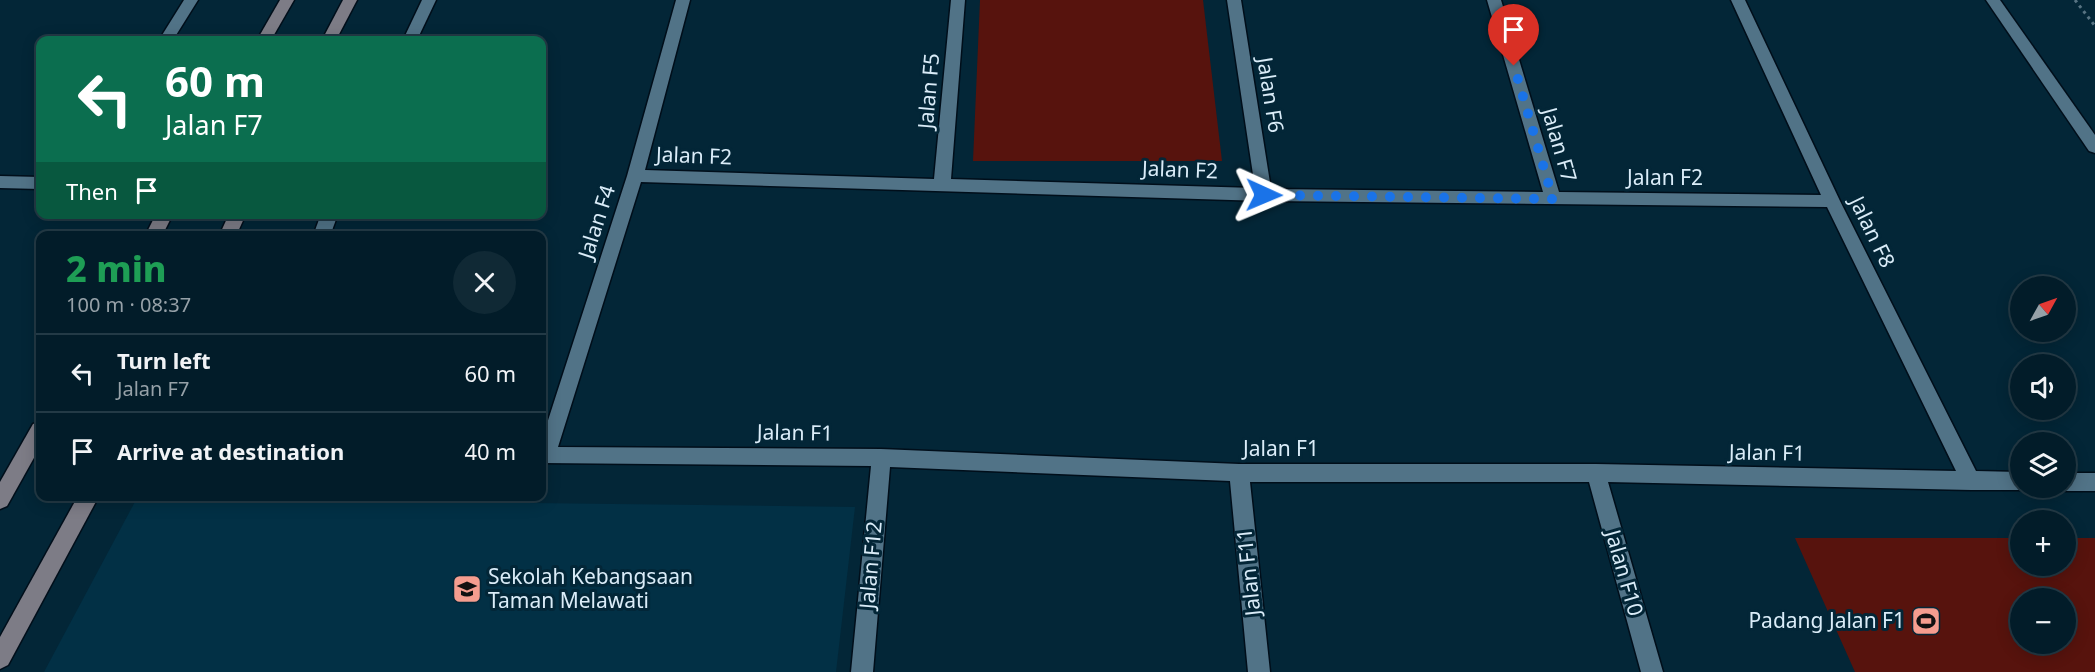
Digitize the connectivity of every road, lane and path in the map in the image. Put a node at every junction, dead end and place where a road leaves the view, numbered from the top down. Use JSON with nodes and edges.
{"nodes":[{"id":1,"x":191,"y":0,"type":"edge"},
{"id":2,"x":287,"y":0,"type":"edge"},
{"id":3,"x":350,"y":0,"type":"edge"},
{"id":4,"x":429,"y":0,"type":"edge"},
{"id":5,"x":683,"y":0,"type":"edge"},
{"id":6,"x":958,"y":0,"type":"edge"},
{"id":7,"x":1234,"y":0,"type":"edge"},
{"id":8,"x":1494,"y":0,"type":"edge"},
{"id":9,"x":1738,"y":0,"type":"edge"},
{"id":10,"x":1993,"y":0,"type":"edge"},
{"id":11,"x":2075,"y":0,"type":"edge"},
{"id":12,"x":2095,"y":26,"type":"edge"},
{"id":13,"x":168,"y":36,"type":"edge"},
{"id":14,"x":266,"y":36,"type":"edge"},
{"id":15,"x":331,"y":36,"type":"edge"},
{"id":16,"x":412,"y":36,"type":"edge"},
{"id":17,"x":2095,"y":147,"type":"edge"},
{"id":18,"x":635,"y":176,"type":"junction"},
{"id":19,"x":0,"y":182,"type":"edge"},
{"id":20,"x":36,"y":183,"type":"edge"},
{"id":21,"x":942,"y":186,"type":"junction"},
{"id":22,"x":1264,"y":195,"type":"junction"},
{"id":23,"x":1553,"y":199,"type":"junction"},
{"id":24,"x":1832,"y":201,"type":"junction"},
{"id":25,"x":546,"y":449,"type":"edge"},
{"id":26,"x":34,"y":452,"type":"edge"},
{"id":27,"x":546,"y":455,"type":"edge"},
{"id":28,"x":881,"y":458,"type":"junction"},
{"id":29,"x":1239,"y":473,"type":"junction"},
{"id":30,"x":1596,"y":473,"type":"junction"},
{"id":31,"x":1971,"y":481,"type":"junction"},
{"id":32,"x":2010,"y":481,"type":"edge"},
{"id":33,"x":2076,"y":482,"type":"edge"},
{"id":34,"x":2095,"y":482,"type":"edge"},
{"id":35,"x":0,"y":500,"type":"edge"},
{"id":36,"x":86,"y":501,"type":"edge"},
{"id":37,"x":0,"y":658,"type":"edge"},
{"id":38,"x":862,"y":672,"type":"edge"},
{"id":39,"x":1259,"y":672,"type":"edge"},
{"id":40,"x":1652,"y":672,"type":"edge"}],
"edges":[{"from":1,"to":13,"type":"street"},
{"from":2,"to":14,"type":"street"},
{"from":3,"to":15,"type":"street"},
{"from":4,"to":16,"type":"street"},
{"from":5,"to":18,"type":"street","name":"Jalan F4"},
{"from":6,"to":21,"type":"street","name":"Jalan F5"},
{"from":7,"to":22,"type":"street","name":"Jalan F6"},
{"from":8,"to":23,"type":"street","name":"Jalan F7"},
{"from":9,"to":24,"type":"street","name":"Jalan F8"},
{"from":10,"to":17,"type":"street"},
{"from":11,"to":12,"type":"path"},
{"from":18,"to":21,"type":"street","name":"Jalan F2"},
{"from":18,"to":25,"type":"street","name":"Jalan F4"},
{"from":19,"to":20,"type":"street"},
{"from":21,"to":22,"type":"street","name":"Jalan F2"},
{"from":22,"to":23,"type":"street","name":"Jalan F2"},
{"from":23,"to":24,"type":"street","name":"Jalan F2"},
{"from":24,"to":31,"type":"street","name":"Jalan F8"},
{"from":26,"to":35,"type":"street"},
{"from":27,"to":28,"type":"street","name":"Jalan F1"},
{"from":28,"to":29,"type":"street","name":"Jalan F1"},
{"from":28,"to":38,"type":"street","name":"Jalan F12"},
{"from":29,"to":30,"type":"street","name":"Jalan F1"},
{"from":29,"to":39,"type":"street","name":"Jalan F11"},
{"from":30,"to":31,"type":"street","name":"Jalan F1"},
{"from":30,"to":40,"type":"street","name":"Jalan F10"},
{"from":31,"to":32,"type":"street","name":"Jalan F1"},
{"from":33,"to":34,"type":"street"},
{"from":36,"to":37,"type":"street"}]}
